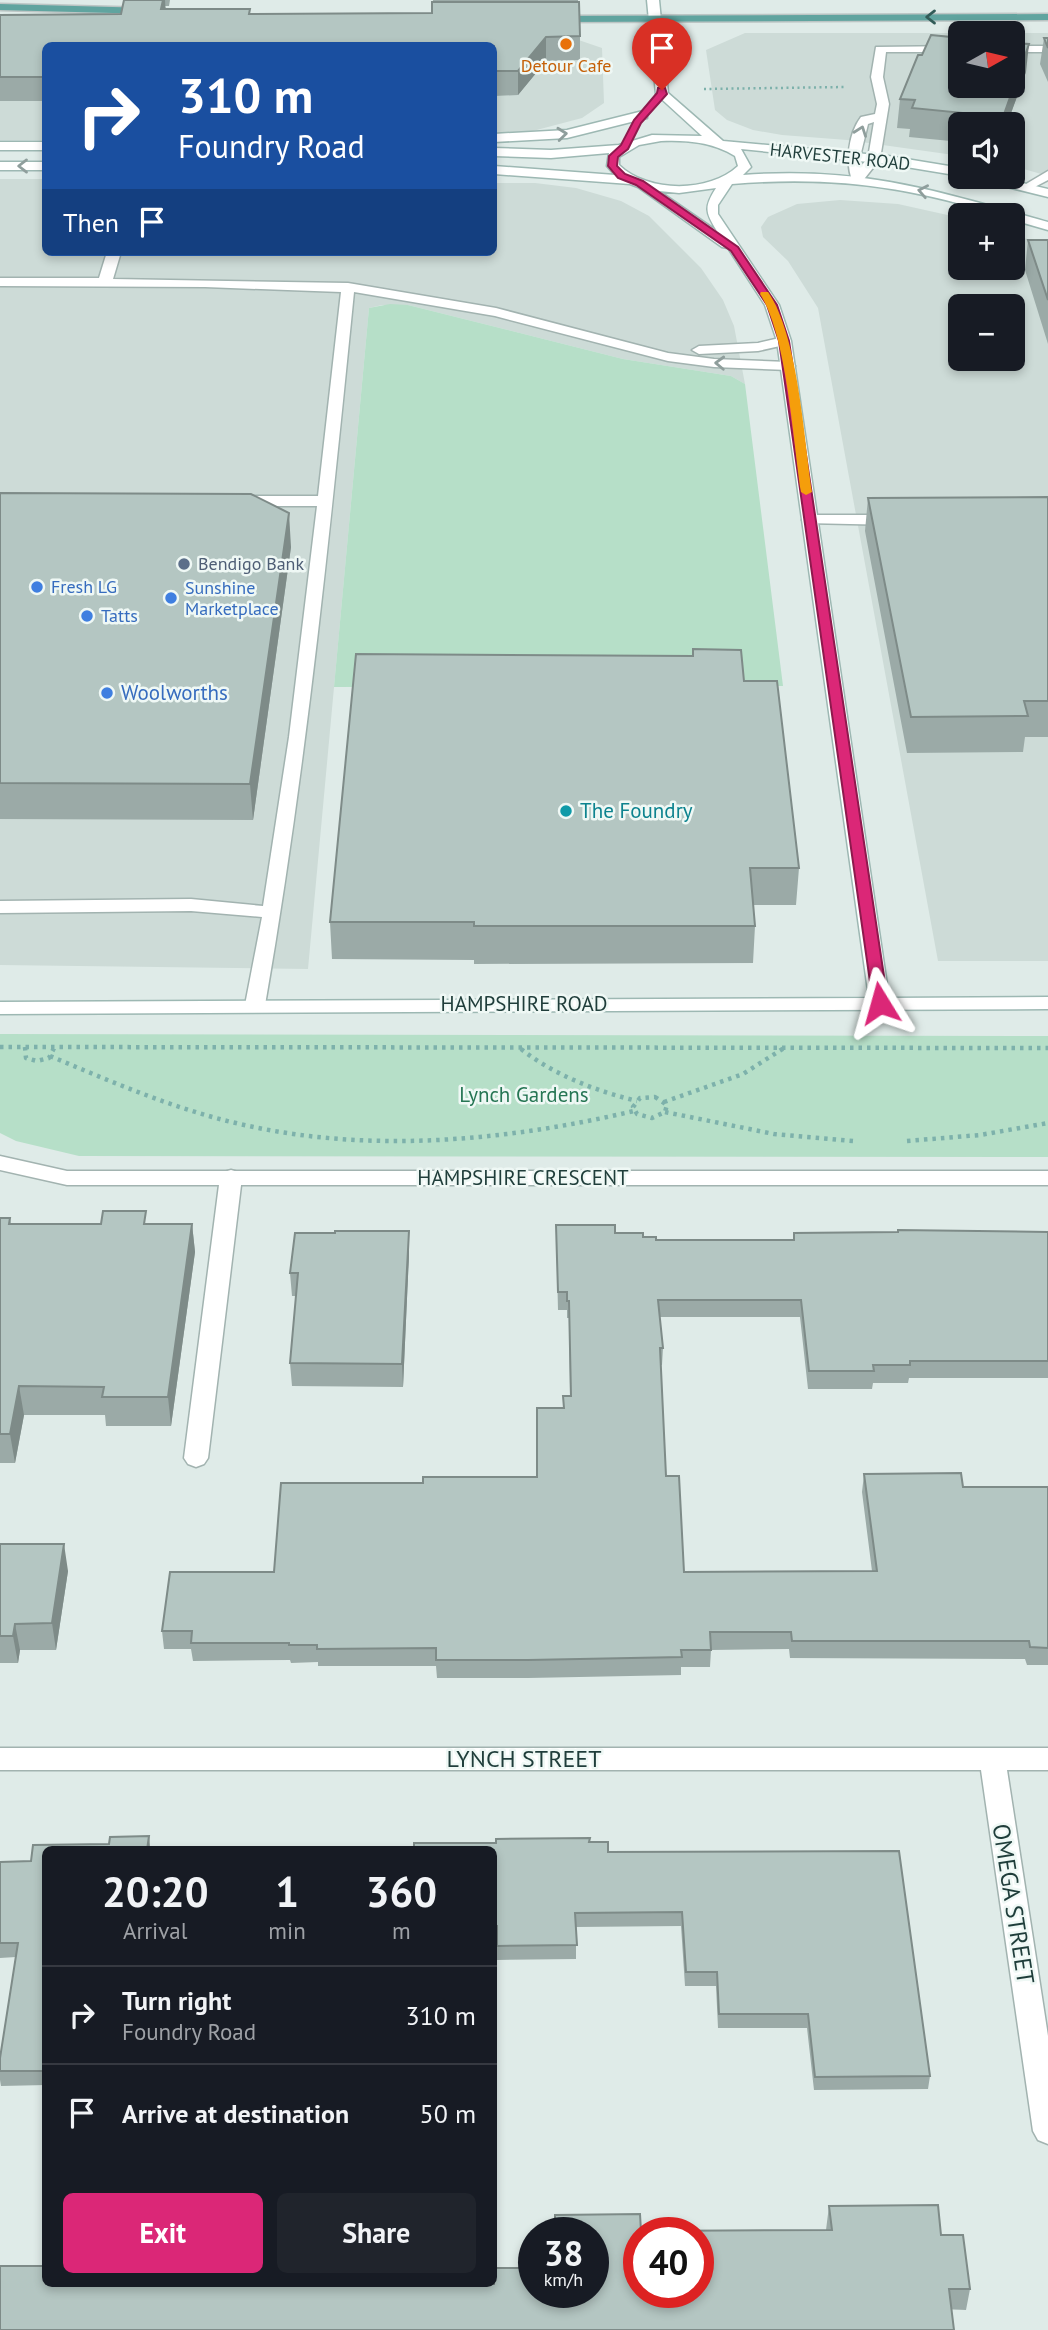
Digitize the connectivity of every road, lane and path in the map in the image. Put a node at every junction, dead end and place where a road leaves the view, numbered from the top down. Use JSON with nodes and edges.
{"nodes":[{"id":1,"x":653,"y":0,"type":"edge"},
{"id":2,"x":0,"y":7,"type":"edge"},
{"id":3,"x":164,"y":12,"type":"edge"},
{"id":4,"x":1048,"y":16,"type":"edge"},
{"id":5,"x":543,"y":19,"type":"edge"},
{"id":6,"x":655,"y":19,"type":"junction"},
{"id":7,"x":948,"y":49,"type":"edge"},
{"id":8,"x":1026,"y":49,"type":"edge"},
{"id":9,"x":1048,"y":49,"type":"edge"},
{"id":10,"x":879,"y":87,"type":"junction"},
{"id":11,"x":654,"y":101,"type":"junction"},
{"id":12,"x":880,"y":117,"type":"junction"},
{"id":13,"x":497,"y":138,"type":"edge"},
{"id":14,"x":718,"y":143,"type":"junction"},
{"id":15,"x":0,"y":146,"type":"edge"},
{"id":16,"x":42,"y":146,"type":"edge"},
{"id":17,"x":624,"y":147,"type":"junction"},
{"id":18,"x":497,"y":152,"type":"edge"},
{"id":19,"x":854,"y":157,"type":"junction"},
{"id":20,"x":874,"y":159,"type":"junction"},
{"id":21,"x":0,"y":166,"type":"edge"},
{"id":22,"x":42,"y":166,"type":"edge"},
{"id":23,"x":497,"y":170,"type":"edge"},
{"id":24,"x":948,"y":170,"type":"edge"},
{"id":25,"x":1048,"y":175,"type":"edge"},
{"id":26,"x":857,"y":180,"type":"junction"},
{"id":27,"x":634,"y":181,"type":"junction"},
{"id":28,"x":729,"y":181,"type":"junction"},
{"id":29,"x":1027,"y":187,"type":"joint"},
{"id":30,"x":1048,"y":193,"type":"edge"},
{"id":31,"x":972,"y":203,"type":"edge"},
{"id":32,"x":1025,"y":219,"type":"edge"},
{"id":33,"x":1048,"y":226,"type":"edge"},
{"id":34,"x":735,"y":249,"type":"junction"},
{"id":35,"x":113,"y":256,"type":"edge"},
{"id":36,"x":0,"y":282,"type":"edge"},
{"id":37,"x":105,"y":282,"type":"junction"},
{"id":38,"x":348,"y":287,"type":"junction"},
{"id":39,"x":784,"y":341,"type":"junction"},
{"id":40,"x":630,"y":347,"type":"junction"},
{"id":41,"x":788,"y":366,"type":"junction"},
{"id":42,"x":325,"y":501,"type":"junction"},
{"id":43,"x":220,"y":502,"type":"edge"},
{"id":44,"x":810,"y":520,"type":"junction"},
{"id":45,"x":908,"y":520,"type":"edge"},
{"id":46,"x":0,"y":907,"type":"edge"},
{"id":47,"x":273,"y":912,"type":"junction"},
{"id":48,"x":880,"y":1003,"type":"junction"},
{"id":49,"x":1048,"y":1003,"type":"edge"},
{"id":50,"x":255,"y":1005,"type":"junction"},
{"id":51,"x":0,"y":1008,"type":"edge"},
{"id":52,"x":0,"y":1047,"type":"edge"},
{"id":53,"x":25,"y":1047,"type":"junction"},
{"id":54,"x":54,"y":1048,"type":"junction"},
{"id":55,"x":520,"y":1048,"type":"junction"},
{"id":56,"x":785,"y":1048,"type":"junction"},
{"id":57,"x":1048,"y":1048,"type":"edge"},
{"id":58,"x":50,"y":1056,"type":"junction"},
{"id":59,"x":636,"y":1101,"type":"junction"},
{"id":60,"x":664,"y":1102,"type":"junction"},
{"id":61,"x":634,"y":1111,"type":"junction"},
{"id":62,"x":666,"y":1112,"type":"junction"},
{"id":63,"x":1048,"y":1123,"type":"edge"},
{"id":64,"x":860,"y":1141,"type":"dead end"},
{"id":65,"x":905,"y":1141,"type":"dead end"},
{"id":66,"x":0,"y":1163,"type":"edge"},
{"id":67,"x":231,"y":1177,"type":"junction"},
{"id":68,"x":1048,"y":1178,"type":"edge"},
{"id":69,"x":196,"y":1458,"type":"dead end"},
{"id":70,"x":0,"y":1759,"type":"edge"},
{"id":71,"x":992,"y":1759,"type":"junction"},
{"id":72,"x":1048,"y":1759,"type":"edge"},
{"id":73,"x":1048,"y":2131,"type":"edge"}],
"edges":[{"from":1,"to":6,"type":"street"},
{"from":2,"to":3,"type":"main road"},
{"from":4,"to":6,"type":"main road","one_way":true},
{"from":5,"to":6,"type":"main road"},
{"from":6,"to":11,"type":"street"},
{"from":7,"to":10,"type":"street"},
{"from":8,"to":9,"type":"street"},
{"from":10,"to":11,"type":"path"},
{"from":10,"to":12,"type":"street"},
{"from":13,"to":11,"type":"street","one_way":true},
{"from":11,"to":14,"type":"street"},
{"from":11,"to":17,"type":"street"},
{"from":19,"to":12,"type":"street","one_way":true},
{"from":12,"to":20,"type":"street"},
{"from":14,"to":17,"type":"street","name":"HARVESTER ROAD"},
{"from":14,"to":19,"type":"street","name":"HARVESTER ROAD"},
{"from":14,"to":28,"type":"street"},
{"from":15,"to":16,"type":"street"},
{"from":17,"to":18,"type":"street"},
{"from":17,"to":27,"type":"street"},
{"from":19,"to":20,"type":"street","name":"HARVESTER ROAD"},
{"from":19,"to":26,"type":"street"},
{"from":20,"to":24,"type":"street","name":"HARVESTER ROAD"},
{"from":20,"to":26,"type":"street"},
{"from":22,"to":21,"type":"street","one_way":true},
{"from":23,"to":27,"type":"street"},
{"from":25,"to":29,"type":"street"},
{"from":26,"to":28,"type":"street","name":"HARVESTER ROAD"},
{"from":31,"to":26,"type":"street","name":"HARVESTER ROAD","one_way":true},
{"from":27,"to":28,"type":"street","name":"HARVESTER ROAD"},
{"from":27,"to":34,"type":"street"},
{"from":28,"to":34,"type":"street"},
{"from":29,"to":30,"type":"street"},
{"from":32,"to":33,"type":"street","name":"HARVESTER ROAD"},
{"from":34,"to":39,"type":"street"},
{"from":35,"to":37,"type":"street"},
{"from":36,"to":37,"type":"street"},
{"from":37,"to":38,"type":"street"},
{"from":38,"to":40,"type":"street"},
{"from":38,"to":42,"type":"street"},
{"from":39,"to":40,"type":"street"},
{"from":39,"to":41,"type":"street"},
{"from":41,"to":40,"type":"street","one_way":true},
{"from":41,"to":44,"type":"street"},
{"from":42,"to":43,"type":"street"},
{"from":42,"to":47,"type":"street"},
{"from":44,"to":45,"type":"street"},
{"from":44,"to":48,"type":"street"},
{"from":46,"to":47,"type":"street"},
{"from":47,"to":50,"type":"street"},
{"from":48,"to":49,"type":"street","name":"HAMPSHIRE ROAD"},
{"from":48,"to":50,"type":"street","name":"HAMPSHIRE ROAD"},
{"from":50,"to":51,"type":"street","name":"HAMPSHIRE ROAD"},
{"from":52,"to":53,"type":"path"},
{"from":53,"to":54,"type":"path"},
{"from":53,"to":58,"type":"path"},
{"from":54,"to":55,"type":"path"},
{"from":54,"to":58,"type":"path"},
{"from":55,"to":56,"type":"path"},
{"from":55,"to":59,"type":"path"},
{"from":56,"to":57,"type":"path"},
{"from":56,"to":60,"type":"path"},
{"from":58,"to":61,"type":"path"},
{"from":59,"to":60,"type":"path"},
{"from":59,"to":61,"type":"path"},
{"from":60,"to":62,"type":"path"},
{"from":61,"to":62,"type":"path"},
{"from":62,"to":64,"type":"path"},
{"from":63,"to":65,"type":"path"},
{"from":66,"to":67,"type":"street","name":"HAMPSHIRE CRESCENT"},
{"from":67,"to":68,"type":"street","name":"HAMPSHIRE CRESCENT"},
{"from":67,"to":69,"type":"street"},
{"from":70,"to":71,"type":"street","name":"LYNCH STREET"},
{"from":71,"to":72,"type":"street","name":"LYNCH STREET"},
{"from":71,"to":73,"type":"street","name":"OMEGA STREET"}]}
